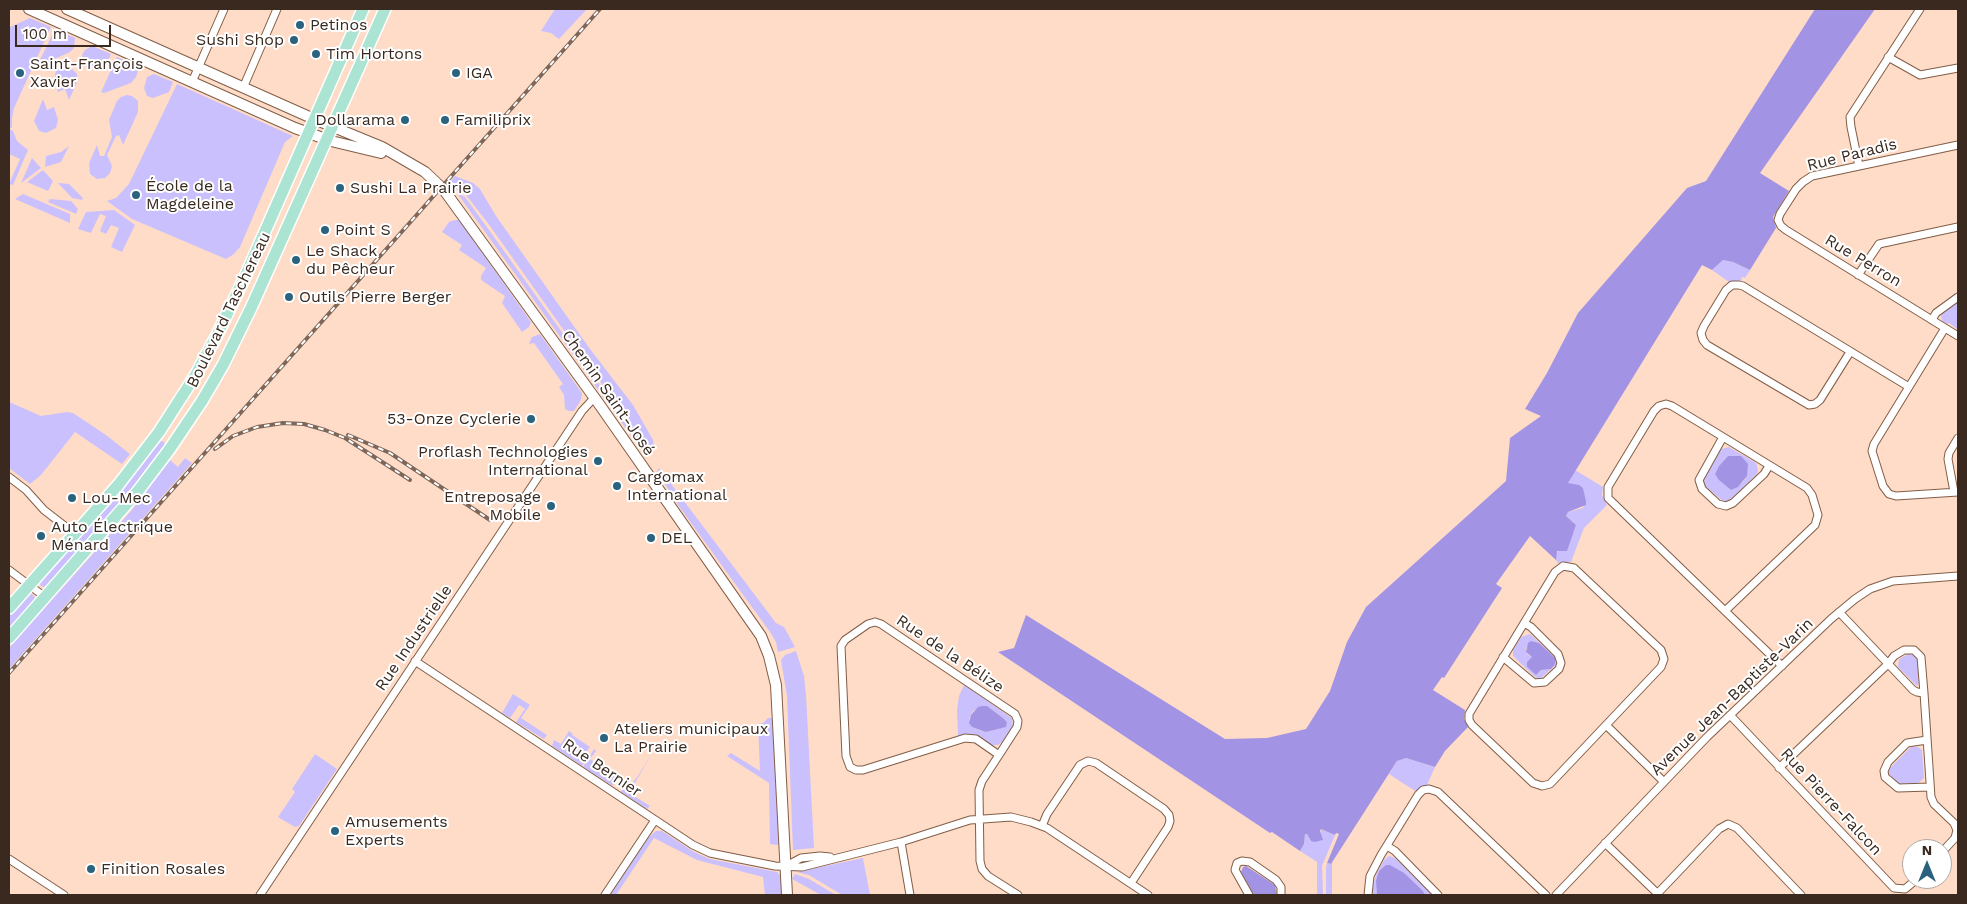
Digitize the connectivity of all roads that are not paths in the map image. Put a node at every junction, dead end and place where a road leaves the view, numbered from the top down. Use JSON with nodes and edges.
{"nodes":[{"id":1,"x":29,"y":9,"type":"edge"},
{"id":2,"x":68,"y":9,"type":"edge"},
{"id":3,"x":224,"y":9,"type":"edge"},
{"id":4,"x":278,"y":9,"type":"edge"},
{"id":5,"x":363,"y":9,"type":"edge"},
{"id":6,"x":385,"y":9,"type":"edge"},
{"id":7,"x":1920,"y":9,"type":"edge"},
{"id":8,"x":1888,"y":57,"type":"junction"},
{"id":9,"x":198,"y":67,"type":"junction"},
{"id":10,"x":1958,"y":68,"type":"edge"},
{"id":11,"x":192,"y":82,"type":"junction"},
{"id":12,"x":243,"y":88,"type":"junction"},
{"id":13,"x":314,"y":119,"type":"junction"},
{"id":14,"x":332,"y":127,"type":"junction"},
{"id":15,"x":309,"y":133,"type":"junction"},
{"id":16,"x":327,"y":140,"type":"junction"},
{"id":17,"x":1958,"y":145,"type":"edge"},
{"id":18,"x":406,"y":161,"type":"junction"},
{"id":19,"x":1859,"y":166,"type":"junction"},
{"id":20,"x":1781,"y":226,"type":"joint"},
{"id":21,"x":1958,"y":226,"type":"edge"},
{"id":22,"x":266,"y":231,"type":"junction"},
{"id":23,"x":283,"y":238,"type":"junction"},
{"id":24,"x":1858,"y":275,"type":"junction"},
{"id":25,"x":1958,"y":297,"type":"edge"},
{"id":26,"x":1932,"y":320,"type":"junction"},
{"id":27,"x":1945,"y":328,"type":"junction"},
{"id":28,"x":217,"y":335,"type":"junction"},
{"id":29,"x":1958,"y":336,"type":"edge"},
{"id":30,"x":234,"y":343,"type":"junction"},
{"id":31,"x":1850,"y":352,"type":"junction"},
{"id":32,"x":1909,"y":387,"type":"junction"},
{"id":33,"x":594,"y":398,"type":"junction"},
{"id":34,"x":159,"y":432,"type":"junction"},
{"id":35,"x":1723,"y":437,"type":"junction"},
{"id":36,"x":1958,"y":438,"type":"edge"},
{"id":37,"x":175,"y":442,"type":"junction"},
{"id":38,"x":1769,"y":466,"type":"junction"},
{"id":39,"x":9,"y":478,"type":"edge"},
{"id":40,"x":1956,"y":492,"type":"edge"},
{"id":41,"x":75,"y":534,"type":"junction"},
{"id":42,"x":9,"y":570,"type":"edge"},
{"id":43,"x":1958,"y":576,"type":"edge"},
{"id":44,"x":30,"y":584,"type":"junction"},
{"id":45,"x":45,"y":597,"type":"junction"},
{"id":46,"x":9,"y":608,"type":"edge"},
{"id":47,"x":1725,"y":611,"type":"junction"},
{"id":48,"x":1839,"y":612,"type":"junction"},
{"id":49,"x":1524,"y":623,"type":"junction"},
{"id":50,"x":9,"y":638,"type":"edge"},
{"id":51,"x":1503,"y":657,"type":"junction"},
{"id":52,"x":415,"y":662,"type":"junction"},
{"id":53,"x":1888,"y":664,"type":"junction"},
{"id":54,"x":1782,"y":666,"type":"junction"},
{"id":55,"x":1924,"y":693,"type":"junction"},
{"id":56,"x":1730,"y":715,"type":"junction"},
{"id":57,"x":1606,"y":725,"type":"junction"},
{"id":58,"x":1927,"y":740,"type":"junction"},
{"id":59,"x":999,"y":754,"type":"junction"},
{"id":60,"x":1779,"y":768,"type":"junction"},
{"id":61,"x":1664,"y":782,"type":"junction"},
{"id":62,"x":1930,"y":787,"type":"junction"},
{"id":63,"x":979,"y":818,"type":"junction"},
{"id":64,"x":655,"y":820,"type":"junction"},
{"id":65,"x":1042,"y":826,"type":"junction"},
{"id":66,"x":1952,"y":841,"type":"edge"},
{"id":67,"x":901,"y":842,"type":"junction"},
{"id":68,"x":1605,"y":844,"type":"junction"},
{"id":69,"x":1387,"y":846,"type":"junction"},
{"id":70,"x":9,"y":859,"type":"edge"},
{"id":71,"x":785,"y":866,"type":"junction"},
{"id":72,"x":1131,"y":882,"type":"junction"},
{"id":73,"x":1905,"y":889,"type":"edge"},
{"id":74,"x":1658,"y":894,"type":"edge"},
{"id":75,"x":64,"y":895,"type":"edge"},
{"id":76,"x":260,"y":895,"type":"edge"},
{"id":77,"x":605,"y":895,"type":"edge"},
{"id":78,"x":787,"y":895,"type":"edge"},
{"id":79,"x":910,"y":895,"type":"edge"},
{"id":80,"x":1018,"y":895,"type":"edge"},
{"id":81,"x":1148,"y":895,"type":"edge"},
{"id":82,"x":1249,"y":895,"type":"edge"},
{"id":83,"x":1282,"y":895,"type":"edge"},
{"id":84,"x":1368,"y":895,"type":"edge"},
{"id":85,"x":1438,"y":895,"type":"edge"},
{"id":86,"x":1546,"y":895,"type":"edge"},
{"id":87,"x":1556,"y":895,"type":"edge"},
{"id":88,"x":1801,"y":895,"type":"edge"}],
"edges":[{"from":1,"to":11,"type":"street","name":"Chemin Saint-José"},
{"from":2,"to":9,"type":"street","name":"Chemin Saint-José"},
{"from":3,"to":9,"type":"street"},
{"from":4,"to":12,"type":"street"},
{"from":5,"to":13,"type":"main road","name":"Boulevard Taschereau"},
{"from":6,"to":14,"type":"main road","name":"Boulevard Taschereau"},
{"from":7,"to":8,"type":"street"},
{"from":8,"to":10,"type":"street"},
{"from":8,"to":19,"type":"street"},
{"from":9,"to":11,"type":"street"},
{"from":9,"to":12,"type":"street","name":"Chemin Saint-José"},
{"from":11,"to":15,"type":"street","name":"Chemin Saint-José"},
{"from":12,"to":13,"type":"street","name":"Chemin Saint-José"},
{"from":13,"to":14,"type":"street","name":"Chemin Saint-José"},
{"from":13,"to":15,"type":"main road","name":"Boulevard Taschereau"},
{"from":14,"to":16,"type":"main road","name":"Boulevard Taschereau"},
{"from":14,"to":18,"type":"street","name":"Chemin Saint-José"},
{"from":15,"to":16,"type":"street","name":"Chemin Saint-José"},
{"from":15,"to":22,"type":"main road","name":"Boulevard Taschereau"},
{"from":16,"to":18,"type":"street","name":"Chemin Saint-José"},
{"from":16,"to":23,"type":"main road","name":"Boulevard Taschereau"},
{"from":17,"to":19,"type":"street","name":"Rue Paradis"},
{"from":18,"to":33,"type":"street","name":"Chemin Saint-José"},
{"from":19,"to":20,"type":"street","name":"Rue Paradis"},
{"from":20,"to":24,"type":"street","name":"Rue Perron"},
{"from":21,"to":24,"type":"street"},
{"from":22,"to":23,"type":"main road"},
{"from":22,"to":28,"type":"main road","name":"Boulevard Taschereau"},
{"from":23,"to":30,"type":"main road","name":"Boulevard Taschereau"},
{"from":24,"to":26,"type":"street","name":"Rue Perron"},
{"from":25,"to":26,"type":"street"},
{"from":26,"to":27,"type":"street","name":"Rue Perron"},
{"from":27,"to":29,"type":"street","name":"Rue Perron"},
{"from":27,"to":32,"type":"street"},
{"from":28,"to":30,"type":"main road"},
{"from":28,"to":34,"type":"main road","name":"Boulevard Taschereau"},
{"from":30,"to":37,"type":"main road","name":"Boulevard Taschereau"},
{"from":31,"to":31,"type":"street"},
{"from":31,"to":32,"type":"street"},
{"from":32,"to":40,"type":"street"},
{"from":33,"to":52,"type":"street","name":"Rue Industrielle"},
{"from":33,"to":71,"type":"street","name":"Chemin Saint-José"},
{"from":34,"to":37,"type":"main road"},
{"from":34,"to":41,"type":"main road","name":"Boulevard Taschereau"},
{"from":35,"to":38,"type":"street"},
{"from":35,"to":38,"type":"street"},
{"from":35,"to":47,"type":"street"},
{"from":36,"to":40,"type":"street"},
{"from":37,"to":45,"type":"main road","name":"Boulevard Taschereau"},
{"from":38,"to":47,"type":"street"},
{"from":39,"to":41,"type":"street"},
{"from":41,"to":44,"type":"main road","name":"Boulevard Taschereau"},
{"from":42,"to":44,"type":"street"},
{"from":43,"to":48,"type":"street","name":"Avenue Jean-Baptiste-Varin"},
{"from":44,"to":45,"type":"street"},
{"from":44,"to":46,"type":"main road","name":"Boulevard Taschereau"},
{"from":45,"to":50,"type":"main road","name":"Boulevard Taschereau"},
{"from":47,"to":54,"type":"street"},
{"from":48,"to":53,"type":"street"},
{"from":48,"to":54,"type":"street","name":"Avenue Jean-Baptiste-Varin"},
{"from":49,"to":51,"type":"street"},
{"from":49,"to":51,"type":"street"},
{"from":49,"to":57,"type":"street"},
{"from":51,"to":57,"type":"street"},
{"from":52,"to":64,"type":"street","name":"Rue Bernier"},
{"from":52,"to":76,"type":"street","name":"Rue Industrielle"},
{"from":53,"to":55,"type":"street"},
{"from":53,"to":55,"type":"street"},
{"from":53,"to":60,"type":"street"},
{"from":54,"to":56,"type":"street","name":"Avenue Jean-Baptiste-Varin"},
{"from":55,"to":58,"type":"street"},
{"from":56,"to":60,"type":"street","name":"Rue Pierre-Falcon"},
{"from":56,"to":61,"type":"street","name":"Avenue Jean-Baptiste-Varin"},
{"from":57,"to":61,"type":"street"},
{"from":58,"to":62,"type":"street"},
{"from":58,"to":62,"type":"street"},
{"from":59,"to":59,"type":"street","name":"Rue de la Bélize"},
{"from":59,"to":63,"type":"street","name":"Rue de la Bélize"},
{"from":60,"to":73,"type":"street","name":"Rue Pierre-Falcon"},
{"from":61,"to":68,"type":"street","name":"Avenue Jean-Baptiste-Varin"},
{"from":62,"to":66,"type":"street"},
{"from":63,"to":65,"type":"street","name":"Rue Bernier"},
{"from":63,"to":67,"type":"street","name":"Rue Bernier"},
{"from":63,"to":80,"type":"street","name":"Rue de la Bélize"},
{"from":64,"to":71,"type":"street","name":"Rue Bernier"},
{"from":64,"to":77,"type":"street"},
{"from":65,"to":72,"type":"street","name":"Rue Bernier"},
{"from":65,"to":72,"type":"street"},
{"from":67,"to":71,"type":"street","name":"Rue Bernier"},
{"from":67,"to":79,"type":"street"},
{"from":68,"to":74,"type":"street"},
{"from":68,"to":87,"type":"street","name":"Avenue Jean-Baptiste-Varin"},
{"from":69,"to":84,"type":"street"},
{"from":69,"to":85,"type":"street"},
{"from":69,"to":86,"type":"street"},
{"from":70,"to":75,"type":"street"},
{"from":71,"to":78,"type":"street","name":"Chemin Saint-José"},
{"from":72,"to":81,"type":"street","name":"Rue Bernier"},
{"from":74,"to":88,"type":"street"},
{"from":82,"to":83,"type":"street"}]}
